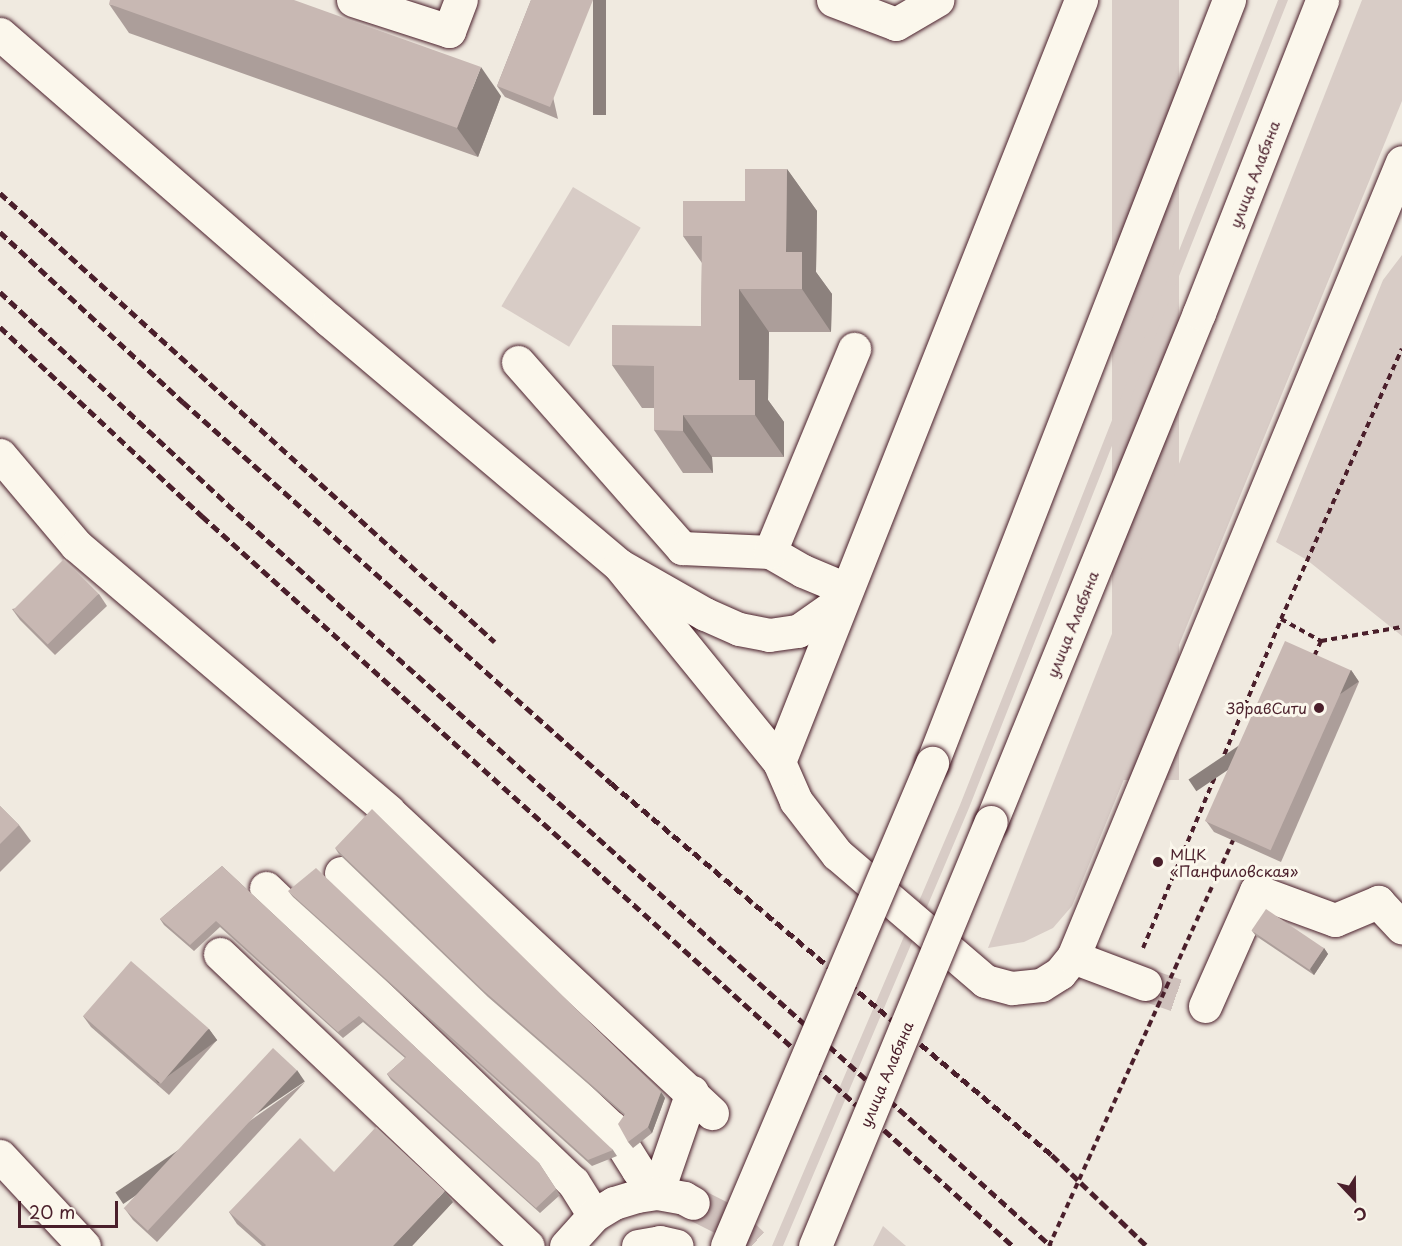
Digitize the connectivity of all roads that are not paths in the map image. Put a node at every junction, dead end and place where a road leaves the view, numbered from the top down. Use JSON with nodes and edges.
{"nodes":[{"id":1,"x":353,"y":0,"type":"edge"},
{"id":2,"x":461,"y":0,"type":"edge"},
{"id":3,"x":833,"y":0,"type":"edge"},
{"id":4,"x":937,"y":0,"type":"edge"},
{"id":5,"x":1081,"y":0,"type":"edge"},
{"id":6,"x":1229,"y":0,"type":"edge"},
{"id":7,"x":1322,"y":0,"type":"edge"},
{"id":8,"x":0,"y":34,"type":"edge"},
{"id":9,"x":1402,"y":162,"type":"edge"},
{"id":10,"x":855,"y":349,"type":"dead end"},
{"id":11,"x":518,"y":362,"type":"dead end"},
{"id":12,"x":0,"y":455,"type":"edge"},
{"id":13,"x":770,"y":552,"type":"junction"},
{"id":14,"x":619,"y":565,"type":"junction"},
{"id":15,"x":844,"y":594,"type":"junction"},
{"id":16,"x":779,"y":762,"type":"junction"},
{"id":17,"x":341,"y":873,"type":"dead end"},
{"id":18,"x":266,"y":888,"type":"dead end"},
{"id":19,"x":1402,"y":928,"type":"edge"},
{"id":20,"x":220,"y":954,"type":"dead end"},
{"id":21,"x":1073,"y":957,"type":"junction"},
{"id":22,"x":1138,"y":981,"type":"tunnel mouth"},
{"id":23,"x":1205,"y":1006,"type":"dead end"},
{"id":24,"x":0,"y":1156,"type":"edge"},
{"id":25,"x":678,"y":1198,"type":"junction"},
{"id":26,"x":594,"y":1215,"type":"junction"},
{"id":27,"x":84,"y":1246,"type":"edge"},
{"id":28,"x":528,"y":1246,"type":"edge"},
{"id":29,"x":566,"y":1246,"type":"edge"},
{"id":30,"x":638,"y":1246,"type":"edge"},
{"id":31,"x":677,"y":1246,"type":"edge"},
{"id":32,"x":727,"y":1246,"type":"edge"},
{"id":33,"x":815,"y":1246,"type":"edge"}],
"edges":[{"from":1,"to":2,"type":"street"},
{"from":3,"to":4,"type":"street"},
{"from":5,"to":15,"type":"street"},
{"from":6,"to":32,"type":"street","bridge":true},
{"from":7,"to":33,"type":"street","name":"улица Алабяна","bridge":true},
{"from":8,"to":14,"type":"street"},
{"from":9,"to":21,"type":"street"},
{"from":10,"to":13,"type":"street"},
{"from":11,"to":13,"type":"street"},
{"from":12,"to":25,"type":"street"},
{"from":13,"to":15,"type":"street"},
{"from":14,"to":15,"type":"street"},
{"from":14,"to":16,"type":"street"},
{"from":15,"to":16,"type":"street"},
{"from":16,"to":21,"type":"street"},
{"from":17,"to":25,"type":"street"},
{"from":18,"to":26,"type":"street"},
{"from":19,"to":23,"type":"street"},
{"from":20,"to":28,"type":"street"},
{"from":21,"to":22,"type":"street"},
{"from":24,"to":27,"type":"street"},
{"from":25,"to":26,"type":"street"},
{"from":26,"to":29,"type":"street"},
{"from":30,"to":31,"type":"street"}]}
